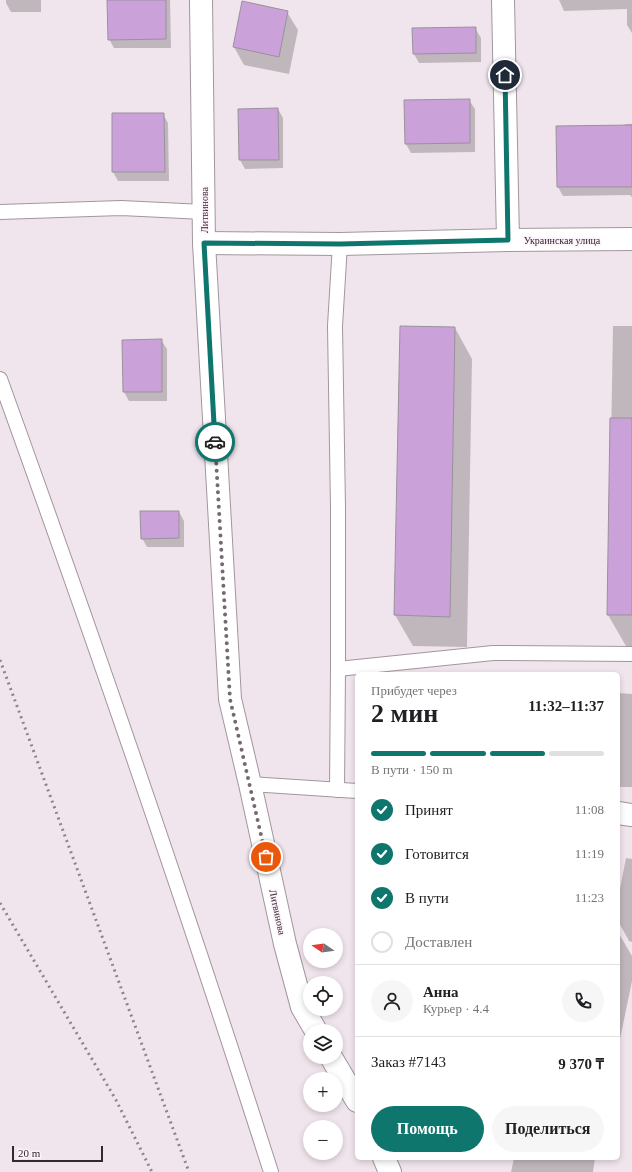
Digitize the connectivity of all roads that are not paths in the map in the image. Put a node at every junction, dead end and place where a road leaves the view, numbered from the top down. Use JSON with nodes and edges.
{"nodes":[{"id":1,"x":201,"y":0,"type":"edge"},
{"id":2,"x":503,"y":0,"type":"edge"},
{"id":3,"x":0,"y":212,"type":"edge"},
{"id":4,"x":204,"y":212,"type":"junction"},
{"id":5,"x":508,"y":240,"type":"junction"},
{"id":6,"x":632,"y":240,"type":"edge"},
{"id":7,"x":204,"y":243,"type":"junction"},
{"id":8,"x":340,"y":244,"type":"junction"},
{"id":9,"x":0,"y":379,"type":"edge"},
{"id":10,"x":632,"y":654,"type":"edge"},
{"id":11,"x":338,"y":669,"type":"junction"},
{"id":12,"x":250,"y":784,"type":"junction"},
{"id":13,"x":337,"y":790,"type":"junction"},
{"id":14,"x":355,"y":791,"type":"edge"},
{"id":15,"x":620,"y":813,"type":"edge"},
{"id":16,"x":632,"y":815,"type":"edge"},
{"id":17,"x":312,"y":1024,"type":"edge"},
{"id":18,"x":335,"y":1064,"type":"edge"},
{"id":19,"x":355,"y":1098,"type":"edge"},
{"id":20,"x":385,"y":1160,"type":"edge"},
{"id":21,"x":271,"y":1172,"type":"edge"},
{"id":22,"x":390,"y":1172,"type":"edge"}],
"edges":[{"from":1,"to":4,"type":"street","name":"Литвинова"},
{"from":2,"to":5,"type":"street"},
{"from":3,"to":4,"type":"lane"},
{"from":4,"to":7,"type":"street","name":"Литвинова"},
{"from":5,"to":6,"type":"street","name":"Украинская улица"},
{"from":5,"to":8,"type":"street","name":"Украинская улица"},
{"from":7,"to":8,"type":"street","name":"Украинская улица"},
{"from":7,"to":12,"type":"street","name":"Литвинова"},
{"from":8,"to":11,"type":"lane"},
{"from":9,"to":21,"type":"lane"},
{"from":10,"to":11,"type":"lane"},
{"from":11,"to":13,"type":"lane"},
{"from":12,"to":13,"type":"lane"},
{"from":12,"to":17,"type":"street","name":"Литвинова"},
{"from":13,"to":14,"type":"lane"},
{"from":15,"to":16,"type":"street"},
{"from":18,"to":19,"type":"street"},
{"from":20,"to":22,"type":"street"}]}
